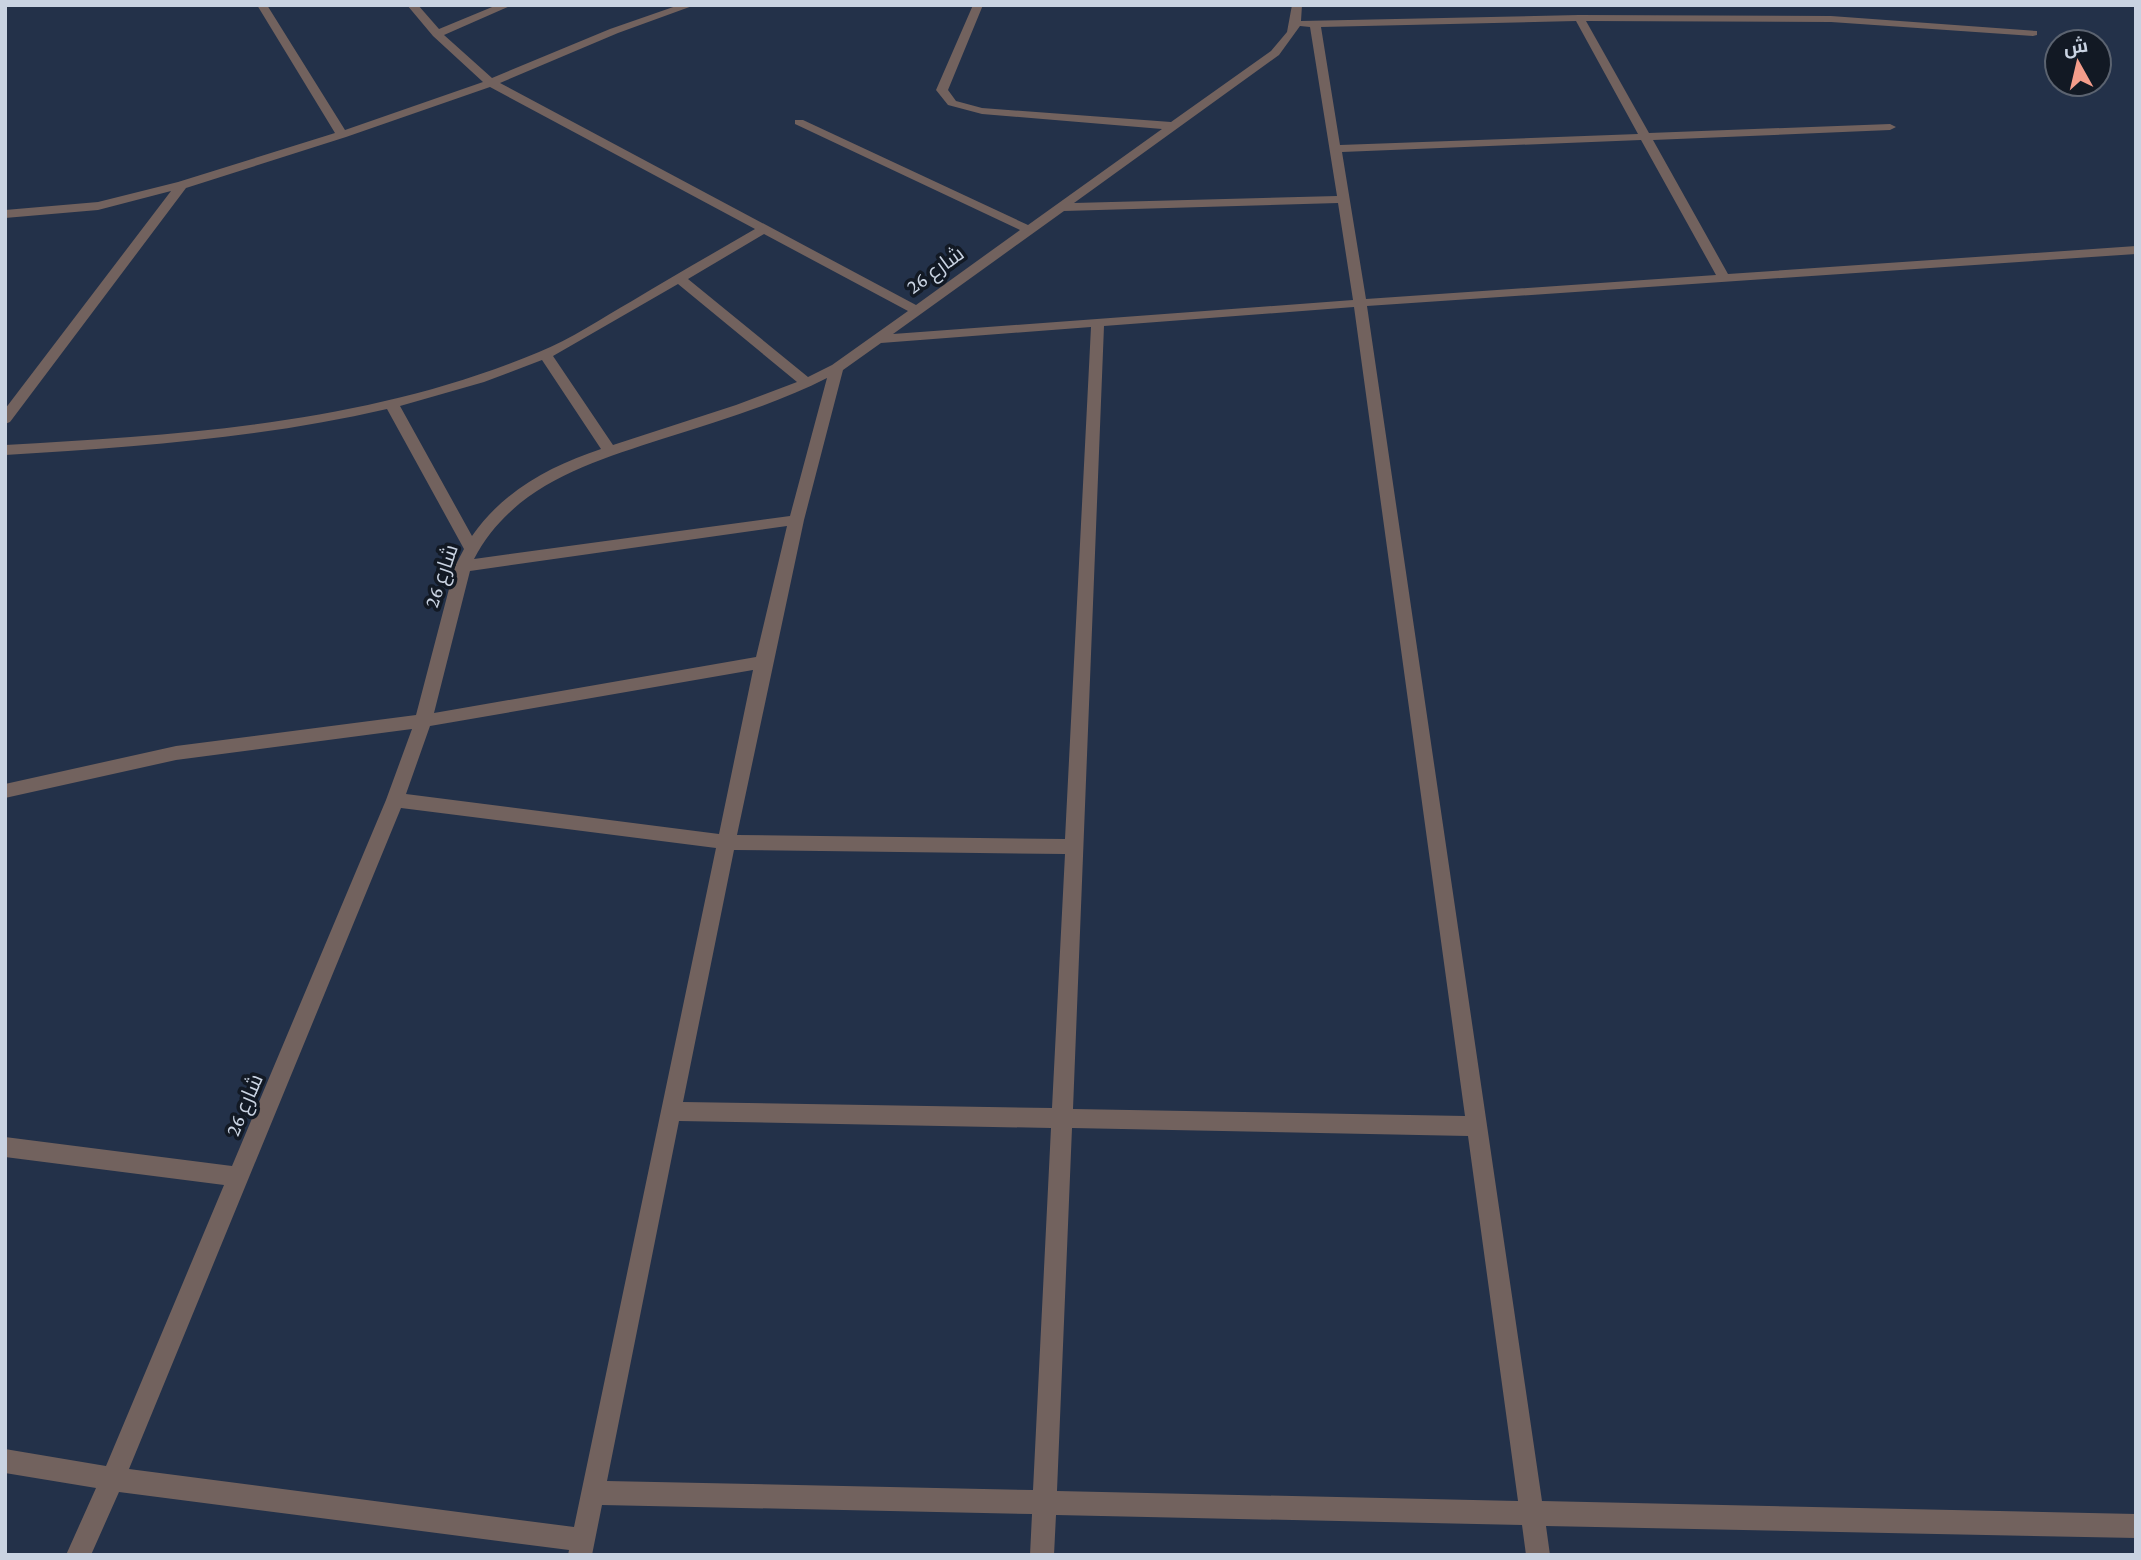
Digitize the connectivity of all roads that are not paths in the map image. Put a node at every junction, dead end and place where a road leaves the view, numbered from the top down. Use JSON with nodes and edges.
{"nodes":[{"id":1,"x":262,"y":5,"type":"edge"},
{"id":2,"x":412,"y":5,"type":"edge"},
{"id":3,"x":507,"y":5,"type":"edge"},
{"id":4,"x":690,"y":5,"type":"edge"},
{"id":5,"x":978,"y":5,"type":"edge"},
{"id":6,"x":1297,"y":5,"type":"edge"},
{"id":7,"x":1745,"y":5,"type":"edge"},
{"id":8,"x":1579,"y":18,"type":"junction"},
{"id":9,"x":1749,"y":18,"type":"junction"},
{"id":10,"x":1296,"y":24,"type":"junction"},
{"id":11,"x":1315,"y":24,"type":"junction"},
{"id":12,"x":2033,"y":33,"type":"dead end"},
{"id":13,"x":437,"y":34,"type":"junction"},
{"id":14,"x":491,"y":83,"type":"junction"},
{"id":15,"x":799,"y":122,"type":"dead end"},
{"id":16,"x":1174,"y":126,"type":"junction"},
{"id":17,"x":1889,"y":127,"type":"dead end"},
{"id":18,"x":342,"y":135,"type":"junction"},
{"id":19,"x":1645,"y":137,"type":"junction"},
{"id":20,"x":1337,"y":149,"type":"junction"},
{"id":21,"x":182,"y":185,"type":"junction"},
{"id":22,"x":1343,"y":199,"type":"junction"},
{"id":23,"x":1061,"y":207,"type":"junction"},
{"id":24,"x":5,"y":214,"type":"edge"},
{"id":25,"x":764,"y":229,"type":"junction"},
{"id":26,"x":1029,"y":230,"type":"junction"},
{"id":27,"x":2136,"y":250,"type":"edge"},
{"id":28,"x":679,"y":278,"type":"junction"},
{"id":29,"x":1724,"y":278,"type":"junction"},
{"id":30,"x":1360,"y":303,"type":"junction"},
{"id":31,"x":918,"y":311,"type":"junction"},
{"id":32,"x":1098,"y":322,"type":"junction"},
{"id":33,"x":878,"y":339,"type":"junction"},
{"id":34,"x":545,"y":354,"type":"junction"},
{"id":35,"x":837,"y":368,"type":"junction"},
{"id":36,"x":808,"y":384,"type":"junction"},
{"id":37,"x":392,"y":405,"type":"junction"},
{"id":38,"x":5,"y":419,"type":"edge"},
{"id":39,"x":5,"y":450,"type":"edge"},
{"id":40,"x":610,"y":451,"type":"junction"},
{"id":41,"x":796,"y":520,"type":"junction"},
{"id":42,"x":471,"y":549,"type":"junction"},
{"id":43,"x":463,"y":566,"type":"junction"},
{"id":44,"x":763,"y":662,"type":"junction"},
{"id":45,"x":423,"y":721,"type":"junction"},
{"id":46,"x":5,"y":791,"type":"edge"},
{"id":47,"x":395,"y":800,"type":"junction"},
{"id":48,"x":726,"y":842,"type":"junction"},
{"id":49,"x":1074,"y":847,"type":"junction"},
{"id":50,"x":669,"y":1111,"type":"junction"},
{"id":51,"x":1062,"y":1118,"type":"junction"},
{"id":52,"x":1476,"y":1126,"type":"junction"},
{"id":53,"x":5,"y":1147,"type":"edge"},
{"id":54,"x":238,"y":1177,"type":"junction"},
{"id":55,"x":5,"y":1461,"type":"edge"},
{"id":56,"x":113,"y":1479,"type":"junction"},
{"id":57,"x":593,"y":1493,"type":"junction"},
{"id":58,"x":1043,"y":1502,"type":"junction"},
{"id":59,"x":1531,"y":1513,"type":"junction"},
{"id":60,"x":2136,"y":1526,"type":"edge"},
{"id":61,"x":582,"y":1547,"type":"edge"},
{"id":62,"x":78,"y":1555,"type":"edge"},
{"id":63,"x":1042,"y":1555,"type":"edge"},
{"id":64,"x":1538,"y":1555,"type":"edge"}],
"edges":[{"from":1,"to":18,"type":"street"},
{"from":2,"to":13,"type":"street"},
{"from":3,"to":13,"type":"street"},
{"from":4,"to":14,"type":"street"},
{"from":5,"to":16,"type":"street"},
{"from":6,"to":10,"type":"street"},
{"from":7,"to":9,"type":"street"},
{"from":8,"to":9,"type":"street"},
{"from":8,"to":11,"type":"street"},
{"from":8,"to":19,"type":"street"},
{"from":9,"to":12,"type":"street"},
{"from":10,"to":11,"type":"street"},
{"from":10,"to":16,"type":"street","name":"شارع 26"},
{"from":11,"to":20,"type":"street"},
{"from":13,"to":14,"type":"street"},
{"from":14,"to":18,"type":"street"},
{"from":14,"to":25,"type":"street"},
{"from":15,"to":26,"type":"street"},
{"from":16,"to":23,"type":"street","name":"شارع 26"},
{"from":17,"to":19,"type":"street"},
{"from":18,"to":21,"type":"street"},
{"from":19,"to":20,"type":"street"},
{"from":19,"to":29,"type":"street"},
{"from":20,"to":22,"type":"street"},
{"from":21,"to":24,"type":"street"},
{"from":21,"to":38,"type":"street"},
{"from":22,"to":23,"type":"street"},
{"from":22,"to":30,"type":"street"},
{"from":23,"to":26,"type":"street","name":"شارع 26"},
{"from":25,"to":28,"type":"street"},
{"from":25,"to":31,"type":"street"},
{"from":26,"to":31,"type":"street","name":"شارع 26"},
{"from":27,"to":29,"type":"street"},
{"from":28,"to":34,"type":"street"},
{"from":28,"to":36,"type":"street"},
{"from":29,"to":30,"type":"street"},
{"from":30,"to":32,"type":"street"},
{"from":30,"to":52,"type":"street"},
{"from":31,"to":33,"type":"street","name":"شارع 26"},
{"from":32,"to":33,"type":"street"},
{"from":32,"to":49,"type":"street"},
{"from":33,"to":35,"type":"street","name":"شارع 26"},
{"from":34,"to":37,"type":"street"},
{"from":34,"to":40,"type":"street"},
{"from":35,"to":36,"type":"street","name":"شارع 26"},
{"from":35,"to":41,"type":"street"},
{"from":36,"to":40,"type":"street","name":"شارع 26"},
{"from":37,"to":39,"type":"street"},
{"from":37,"to":42,"type":"street"},
{"from":40,"to":42,"type":"street","name":"شارع 26"},
{"from":41,"to":43,"type":"street"},
{"from":41,"to":44,"type":"street"},
{"from":42,"to":43,"type":"street","name":"شارع 26"},
{"from":43,"to":45,"type":"street","name":"شارع 26"},
{"from":44,"to":45,"type":"street"},
{"from":44,"to":48,"type":"street"},
{"from":45,"to":46,"type":"street"},
{"from":45,"to":47,"type":"street","name":"شارع 26"},
{"from":47,"to":48,"type":"street"},
{"from":47,"to":54,"type":"street","name":"شارع 26"},
{"from":48,"to":49,"type":"street"},
{"from":48,"to":50,"type":"street"},
{"from":49,"to":51,"type":"street"},
{"from":50,"to":51,"type":"street"},
{"from":50,"to":57,"type":"street"},
{"from":51,"to":52,"type":"street"},
{"from":51,"to":58,"type":"street"},
{"from":52,"to":59,"type":"street"},
{"from":53,"to":54,"type":"street"},
{"from":54,"to":56,"type":"street","name":"شارع 26"},
{"from":55,"to":56,"type":"street"},
{"from":56,"to":61,"type":"street"},
{"from":56,"to":62,"type":"street","name":"شارع 26"},
{"from":57,"to":58,"type":"street"},
{"from":57,"to":61,"type":"street"},
{"from":58,"to":59,"type":"street"},
{"from":58,"to":63,"type":"street"},
{"from":59,"to":60,"type":"street"},
{"from":59,"to":64,"type":"street"}]}
